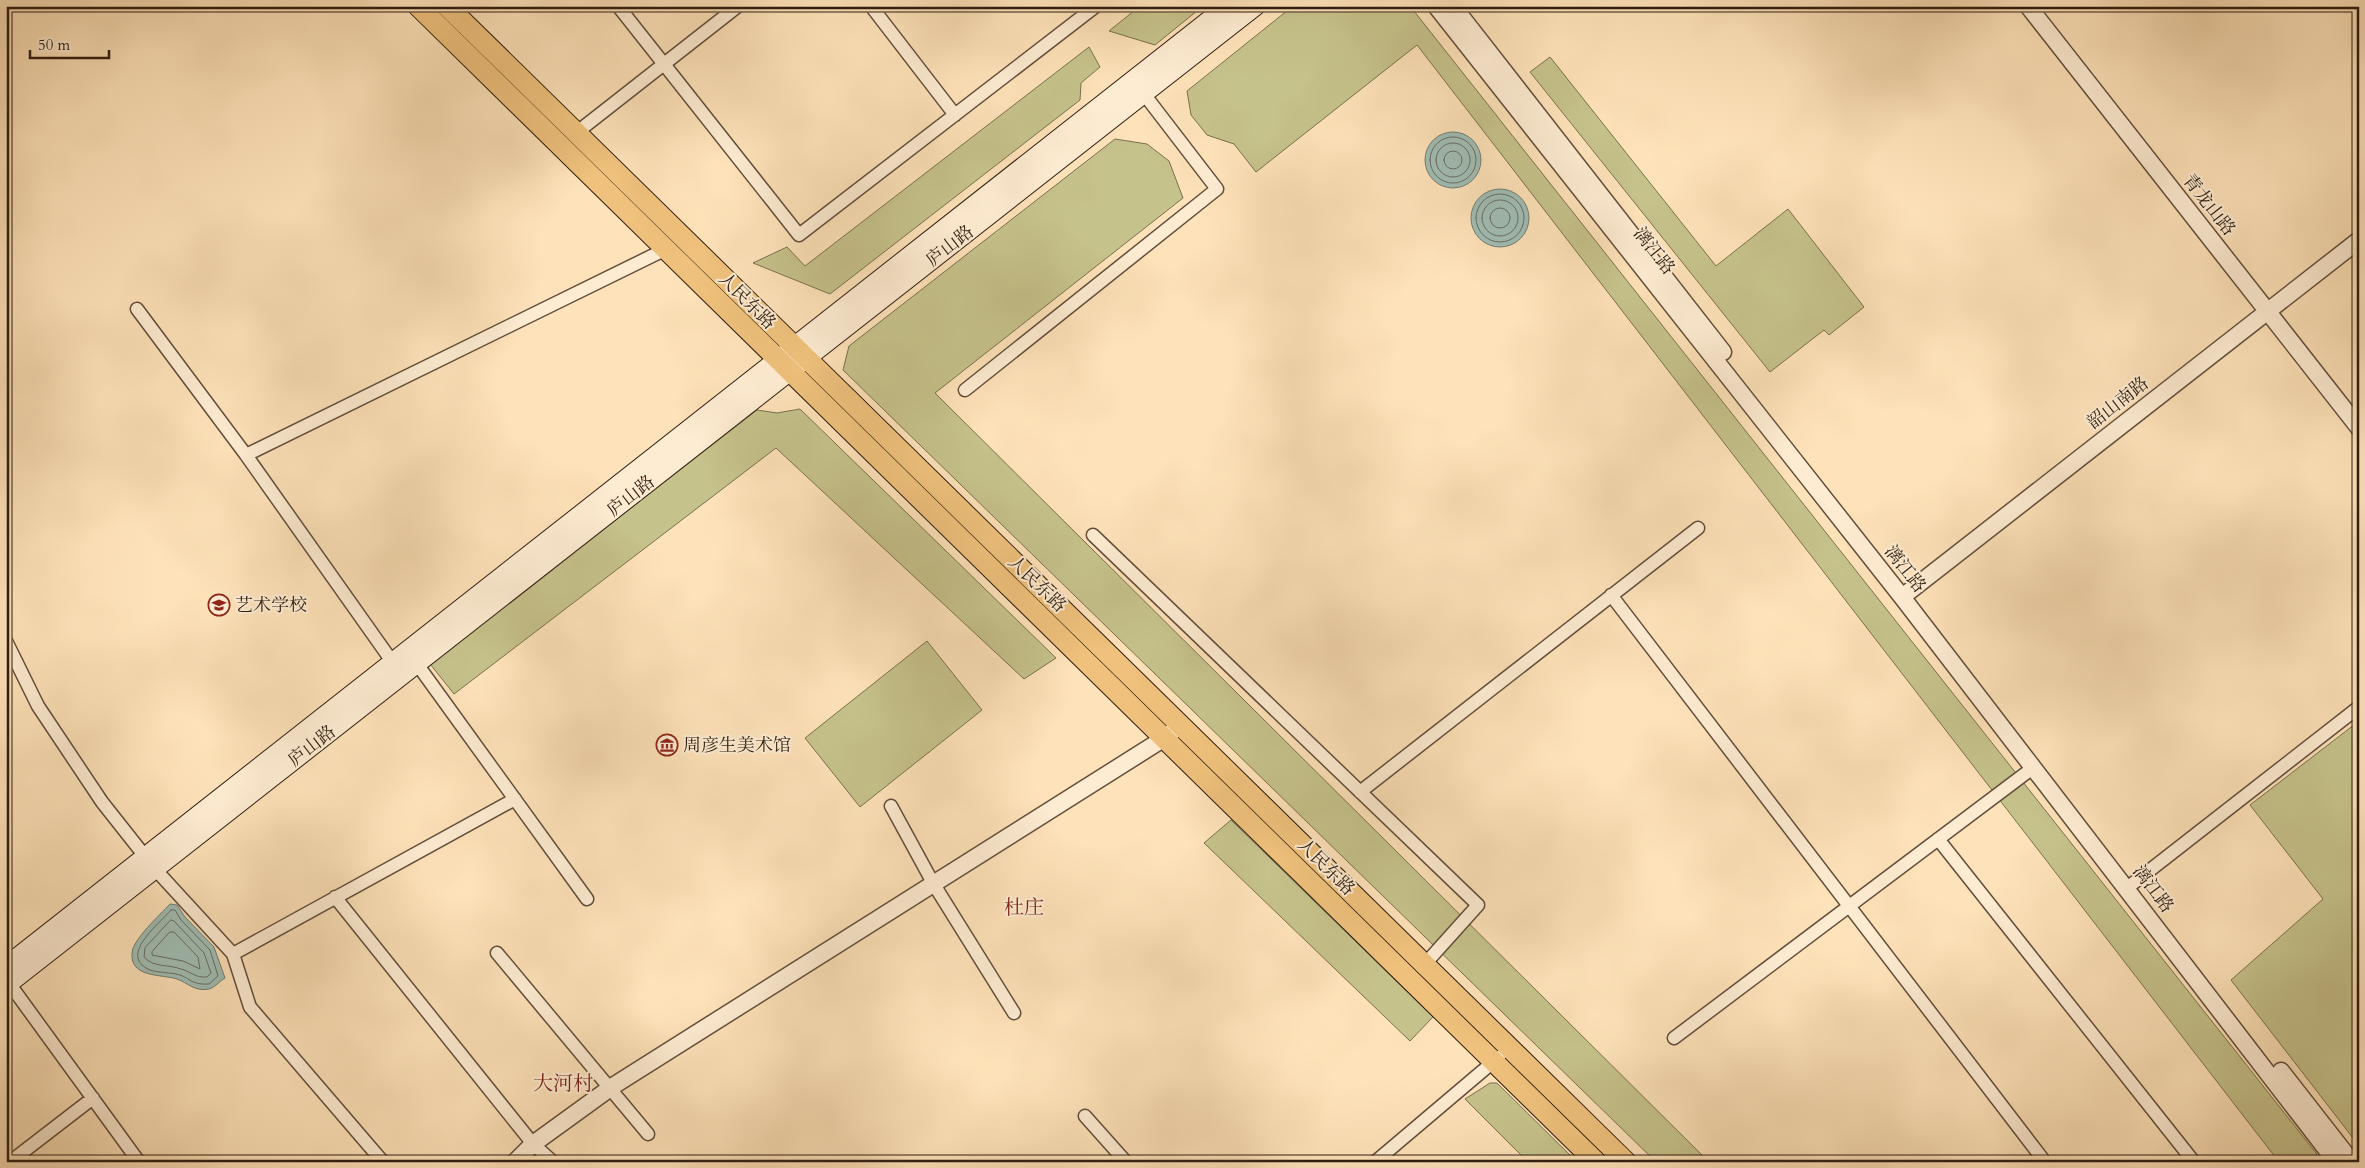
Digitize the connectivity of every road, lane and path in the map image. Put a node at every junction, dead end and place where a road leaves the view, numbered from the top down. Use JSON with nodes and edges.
{"nodes":[{"id":1,"x":418,"y":6,"type":"edge"},
{"id":2,"x":447,"y":6,"type":"edge"},
{"id":3,"x":618,"y":6,"type":"edge"},
{"id":4,"x":738,"y":6,"type":"edge"},
{"id":5,"x":871,"y":6,"type":"edge"},
{"id":6,"x":1096,"y":6,"type":"edge"},
{"id":7,"x":1227,"y":6,"type":"edge"},
{"id":8,"x":1256,"y":6,"type":"edge"},
{"id":9,"x":1436,"y":6,"type":"edge"},
{"id":10,"x":1453,"y":6,"type":"edge"},
{"id":11,"x":2028,"y":6,"type":"edge"},
{"id":12,"x":664,"y":64,"type":"junction"},
{"id":13,"x":1139,"y":87,"type":"junction"},
{"id":14,"x":955,"y":115,"type":"junction"},
{"id":15,"x":576,"y":133,"type":"junction"},
{"id":16,"x":2359,"y":240,"type":"edge"},
{"id":17,"x":666,"y":249,"type":"junction"},
{"id":18,"x":137,"y":309,"type":"dead end"},
{"id":19,"x":2267,"y":312,"type":"junction"},
{"id":20,"x":800,"y":353,"type":"junction"},
{"id":21,"x":783,"y":366,"type":"junction"},
{"id":22,"x":964,"y":390,"type":"dead end"},
{"id":23,"x":2359,"y":428,"type":"edge"},
{"id":24,"x":246,"y":455,"type":"junction"},
{"id":25,"x":1698,"y":528,"type":"dead end"},
{"id":26,"x":1093,"y":535,"type":"dead end"},
{"id":27,"x":1906,"y":594,"type":"junction"},
{"id":28,"x":1611,"y":595,"type":"junction"},
{"id":29,"x":6,"y":641,"type":"edge"},
{"id":30,"x":417,"y":664,"type":"junction"},
{"id":31,"x":397,"y":669,"type":"junction"},
{"id":32,"x":2359,"y":707,"type":"edge"},
{"id":33,"x":1180,"y":724,"type":"junction"},
{"id":34,"x":1163,"y":740,"type":"junction"},
{"id":35,"x":2034,"y":767,"type":"junction"},
{"id":36,"x":1360,"y":792,"type":"junction"},
{"id":37,"x":515,"y":799,"type":"junction"},
{"id":38,"x":891,"y":806,"type":"dead end"},
{"id":39,"x":1938,"y":839,"type":"junction"},
{"id":40,"x":151,"y":862,"type":"junction"},
{"id":41,"x":933,"y":883,"type":"junction"},
{"id":42,"x":2130,"y":885,"type":"junction"},
{"id":43,"x":335,"y":897,"type":"junction"},
{"id":44,"x":586,"y":899,"type":"dead end"},
{"id":45,"x":1850,"y":905,"type":"junction"},
{"id":46,"x":497,"y":953,"type":"dead end"},
{"id":47,"x":234,"y":954,"type":"junction"},
{"id":48,"x":1425,"y":964,"type":"junction"},
{"id":49,"x":6,"y":966,"type":"edge"},
{"id":50,"x":7,"y":983,"type":"edge"},
{"id":51,"x":1014,"y":1012,"type":"dead end"},
{"id":52,"x":1674,"y":1038,"type":"dead end"},
{"id":53,"x":1510,"y":1048,"type":"junction"},
{"id":54,"x":1493,"y":1062,"type":"junction"},
{"id":55,"x":610,"y":1088,"type":"junction"},
{"id":56,"x":93,"y":1098,"type":"junction"},
{"id":57,"x":1085,"y":1116,"type":"dead end"},
{"id":58,"x":648,"y":1134,"type":"dead end"},
{"id":59,"x":533,"y":1144,"type":"junction"},
{"id":60,"x":10,"y":1162,"type":"edge"},
{"id":61,"x":139,"y":1162,"type":"edge"},
{"id":62,"x":383,"y":1162,"type":"edge"},
{"id":63,"x":515,"y":1162,"type":"edge"},
{"id":64,"x":553,"y":1162,"type":"edge"},
{"id":65,"x":1126,"y":1162,"type":"edge"},
{"id":66,"x":1375,"y":1162,"type":"edge"},
{"id":67,"x":1596,"y":1162,"type":"edge"},
{"id":68,"x":1626,"y":1162,"type":"edge"},
{"id":69,"x":2045,"y":1162,"type":"edge"},
{"id":70,"x":2194,"y":1162,"type":"edge"},
{"id":71,"x":2336,"y":1162,"type":"edge"},
{"id":72,"x":2352,"y":1162,"type":"edge"}],
"edges":[{"from":1,"to":17,"type":"main road","name":"人民东路"},
{"from":2,"to":15,"type":"main road","name":"人民东路"},
{"from":3,"to":12,"type":"street"},
{"from":4,"to":12,"type":"street"},
{"from":5,"to":14,"type":"street"},
{"from":6,"to":14,"type":"street"},
{"from":7,"to":13,"type":"main road","name":"庐山路"},
{"from":8,"to":13,"type":"main road","name":"庐山路"},
{"from":9,"to":27,"type":"street","name":"漓江路"},
{"from":10,"to":27,"type":"street","name":"漓江路"},
{"from":11,"to":19,"type":"street","name":"青龙山路"},
{"from":12,"to":14,"type":"street"},
{"from":12,"to":15,"type":"street"},
{"from":13,"to":20,"type":"main road","name":"庐山路"},
{"from":13,"to":22,"type":"street"},
{"from":15,"to":20,"type":"main road","name":"人民东路"},
{"from":16,"to":19,"type":"street","name":"韶山南路"},
{"from":17,"to":21,"type":"main road","name":"人民东路"},
{"from":17,"to":24,"type":"street"},
{"from":18,"to":24,"type":"street"},
{"from":19,"to":23,"type":"street","name":"青龙山路"},
{"from":19,"to":27,"type":"street","name":"韶山南路"},
{"from":20,"to":21,"type":"main road","name":"庐山路"},
{"from":20,"to":33,"type":"main road","name":"人民东路"},
{"from":21,"to":30,"type":"main road","name":"庐山路"},
{"from":21,"to":31,"type":"main road","name":"庐山路"},
{"from":21,"to":34,"type":"main road","name":"人民东路"},
{"from":24,"to":31,"type":"street"},
{"from":25,"to":28,"type":"street"},
{"from":26,"to":36,"type":"street"},
{"from":27,"to":35,"type":"street","name":"漓江路"},
{"from":27,"to":42,"type":"street","name":"漓江路"},
{"from":28,"to":36,"type":"street"},
{"from":28,"to":45,"type":"street"},
{"from":29,"to":40,"type":"street"},
{"from":30,"to":31,"type":"main road","name":"庐山路"},
{"from":30,"to":37,"type":"street"},
{"from":31,"to":40,"type":"main road","name":"庐山路"},
{"from":32,"to":42,"type":"street"},
{"from":33,"to":34,"type":"street"},
{"from":33,"to":48,"type":"main road","name":"人民东路"},
{"from":34,"to":41,"type":"street"},
{"from":34,"to":54,"type":"main road","name":"人民东路"},
{"from":35,"to":39,"type":"street"},
{"from":35,"to":42,"type":"street","name":"漓江路"},
{"from":36,"to":48,"type":"street"},
{"from":37,"to":43,"type":"street"},
{"from":37,"to":44,"type":"street"},
{"from":38,"to":41,"type":"street"},
{"from":39,"to":45,"type":"street"},
{"from":39,"to":70,"type":"street"},
{"from":40,"to":47,"type":"street"},
{"from":40,"to":49,"type":"main road","name":"庐山路"},
{"from":40,"to":50,"type":"main road","name":"庐山路"},
{"from":41,"to":51,"type":"street"},
{"from":41,"to":55,"type":"street"},
{"from":42,"to":71,"type":"street","name":"漓江路"},
{"from":42,"to":72,"type":"street","name":"漓江路"},
{"from":43,"to":47,"type":"street"},
{"from":43,"to":59,"type":"street"},
{"from":45,"to":52,"type":"street"},
{"from":45,"to":69,"type":"street"},
{"from":46,"to":55,"type":"street"},
{"from":47,"to":62,"type":"street"},
{"from":48,"to":53,"type":"main road","name":"人民东路"},
{"from":50,"to":56,"type":"street"},
{"from":53,"to":54,"type":"street"},
{"from":53,"to":68,"type":"main road","name":"人民东路"},
{"from":54,"to":66,"type":"street"},
{"from":54,"to":67,"type":"main road","name":"人民东路"},
{"from":55,"to":58,"type":"street"},
{"from":55,"to":59,"type":"street"},
{"from":56,"to":60,"type":"street"},
{"from":56,"to":61,"type":"street"},
{"from":57,"to":65,"type":"street"},
{"from":59,"to":63,"type":"street"},
{"from":59,"to":64,"type":"street"}]}
